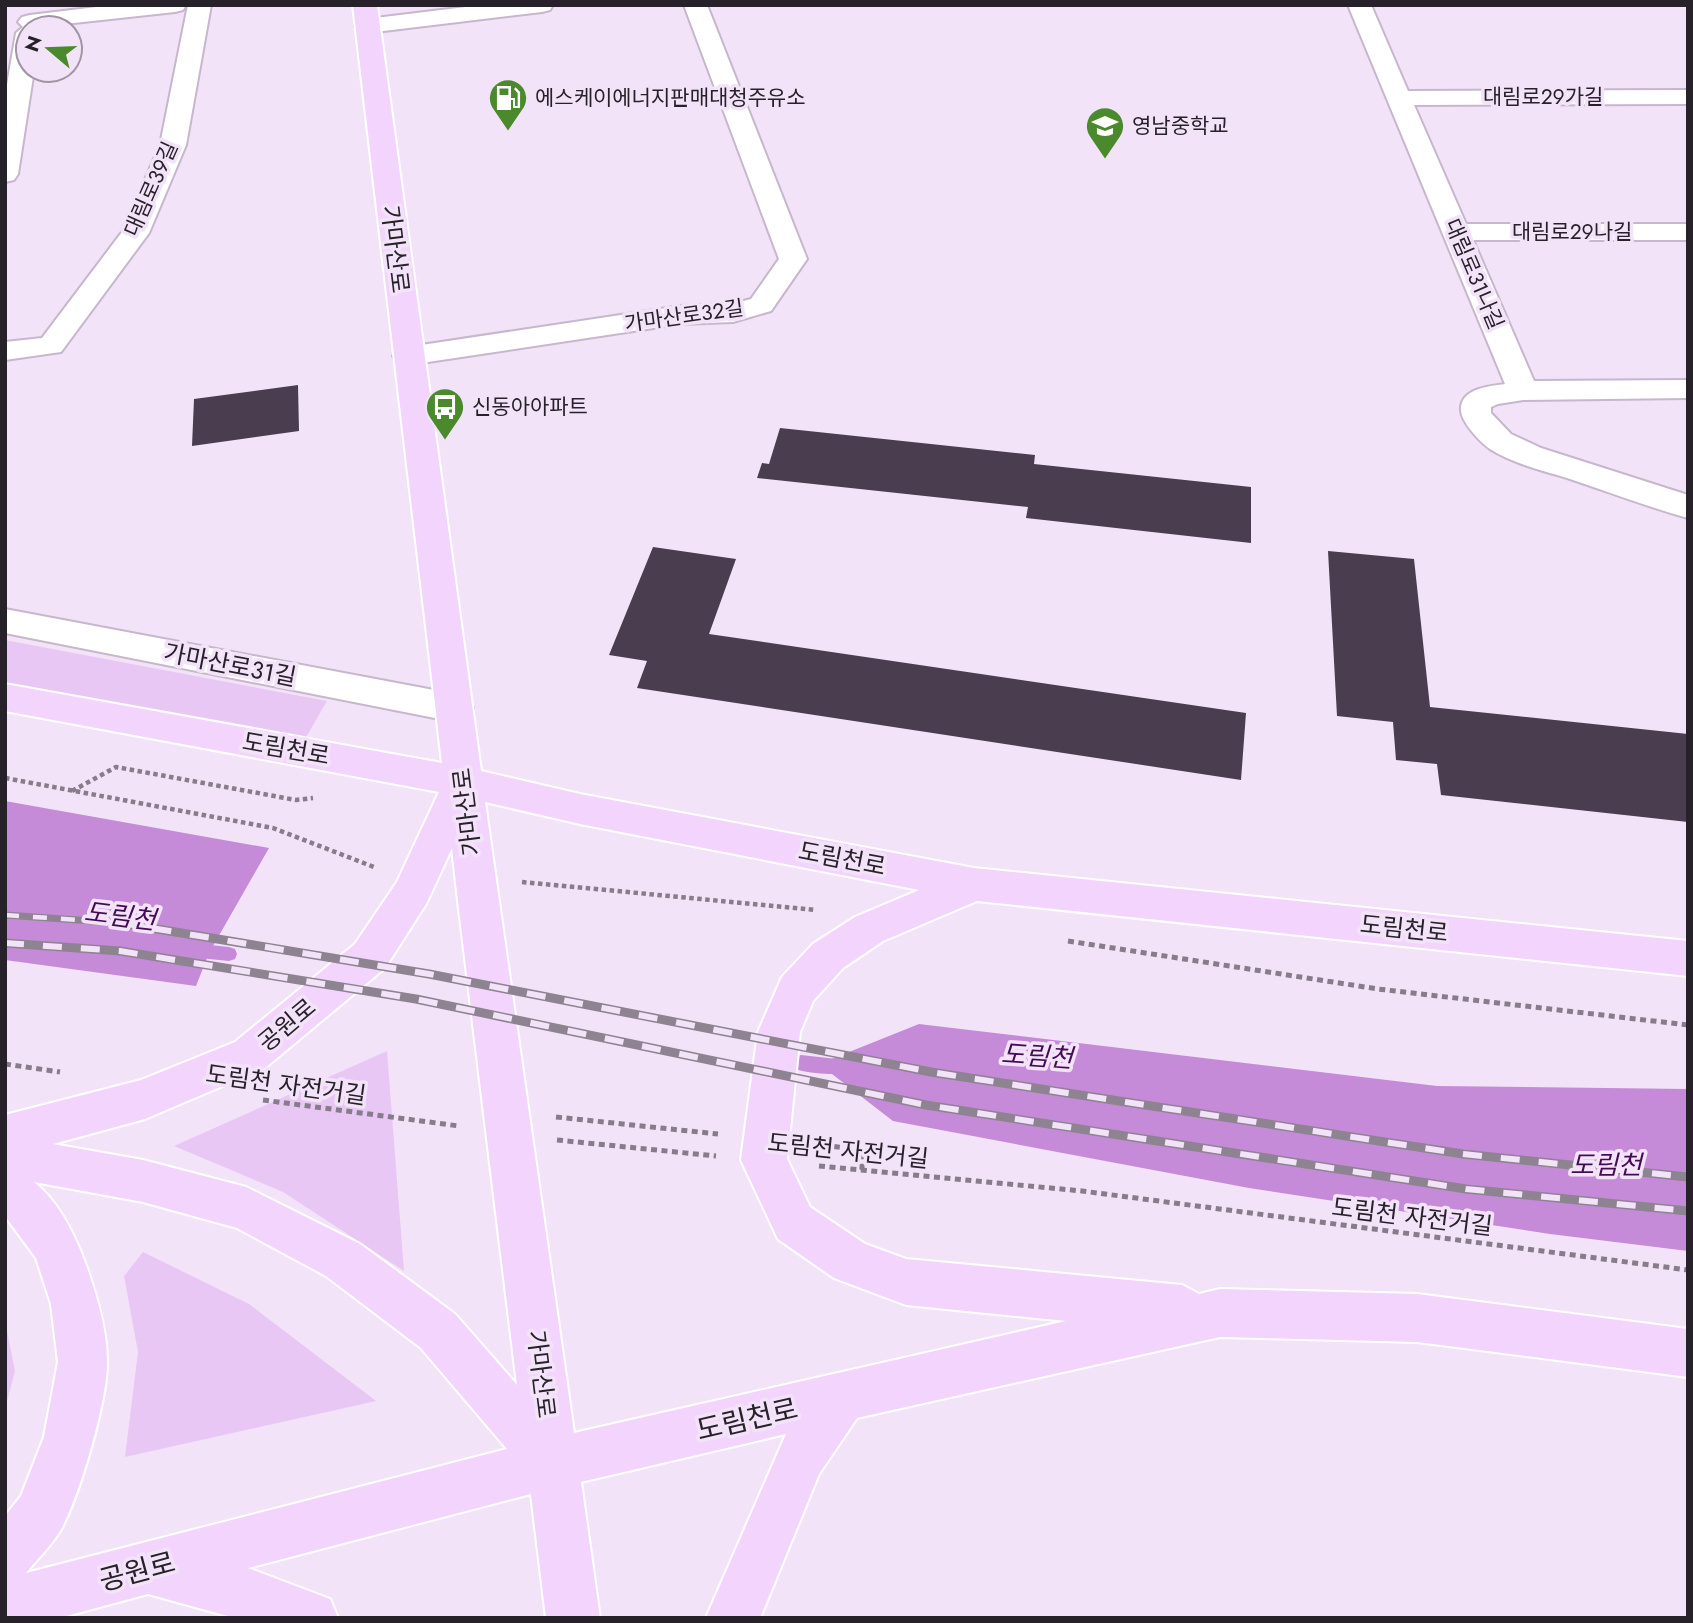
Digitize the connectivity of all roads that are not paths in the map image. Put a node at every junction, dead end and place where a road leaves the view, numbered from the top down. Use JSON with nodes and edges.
{"nodes":[{"id":1,"x":175,"y":5,"type":"edge"},
{"id":2,"x":200,"y":5,"type":"edge"},
{"id":3,"x":542,"y":5,"type":"edge"},
{"id":4,"x":695,"y":5,"type":"edge"},
{"id":5,"x":1359,"y":5,"type":"edge"},
{"id":6,"x":366,"y":15,"type":"edge"},
{"id":7,"x":84,"y":16,"type":"edge"},
{"id":8,"x":20,"y":84,"type":"edge"},
{"id":9,"x":1688,"y":97,"type":"edge"},
{"id":10,"x":1399,"y":98,"type":"junction"},
{"id":11,"x":5,"y":174,"type":"edge"},
{"id":12,"x":1456,"y":232,"type":"junction"},
{"id":13,"x":1688,"y":232,"type":"edge"},
{"id":14,"x":5,"y":351,"type":"edge"},
{"id":15,"x":408,"y":356,"type":"junction"},
{"id":16,"x":1688,"y":389,"type":"edge"},
{"id":17,"x":1523,"y":391,"type":"junction"},
{"id":18,"x":1688,"y":507,"type":"edge"},
{"id":19,"x":5,"y":621,"type":"edge"},
{"id":20,"x":5,"y":697,"type":"edge"},
{"id":21,"x":456,"y":708,"type":"junction"},
{"id":22,"x":463,"y":782,"type":"junction"},
{"id":23,"x":974,"y":884,"type":"junction"},
{"id":24,"x":1688,"y":959,"type":"edge"},
{"id":25,"x":5,"y":1136,"type":"edge"},
{"id":26,"x":5,"y":1156,"type":"edge"},
{"id":27,"x":5,"y":1187,"type":"edge"},
{"id":28,"x":1220,"y":1313,"type":"junction"},
{"id":29,"x":1688,"y":1353,"type":"edge"},
{"id":30,"x":842,"y":1397,"type":"junction"},
{"id":31,"x":552,"y":1463,"type":"junction"},
{"id":32,"x":5,"y":1557,"type":"edge"},
{"id":33,"x":148,"y":1568,"type":"junction"},
{"id":34,"x":5,"y":1605,"type":"edge"},
{"id":35,"x":310,"y":1618,"type":"edge"},
{"id":36,"x":573,"y":1618,"type":"edge"},
{"id":37,"x":733,"y":1618,"type":"edge"}],
"edges":[{"from":1,"to":7,"type":"street"},
{"from":2,"to":14,"type":"street","name":"대림로39길"},
{"from":3,"to":6,"type":"street"},
{"from":4,"to":15,"type":"street","name":"가마산로32길"},
{"from":5,"to":10,"type":"street","name":"대림로31나길"},
{"from":6,"to":15,"type":"main road","name":"가마산로"},
{"from":8,"to":11,"type":"street"},
{"from":9,"to":10,"type":"street","name":"대림로29가길"},
{"from":10,"to":12,"type":"street","name":"대림로31나길"},
{"from":12,"to":13,"type":"street","name":"대림로29나길"},
{"from":12,"to":17,"type":"street","name":"대림로31나길"},
{"from":15,"to":21,"type":"main road","name":"가마산로"},
{"from":16,"to":17,"type":"street"},
{"from":17,"to":18,"type":"street"},
{"from":19,"to":21,"type":"street","name":"가마산로31길"},
{"from":20,"to":22,"type":"main road","name":"도림천로"},
{"from":21,"to":22,"type":"main road","name":"가마산로"},
{"from":22,"to":23,"type":"main road","name":"도림천로"},
{"from":22,"to":25,"type":"main road","name":"공원로"},
{"from":22,"to":31,"type":"main road","name":"가마산로"},
{"from":23,"to":24,"type":"main road","name":"도림천로"},
{"from":23,"to":28,"type":"main road"},
{"from":26,"to":31,"type":"main road"},
{"from":27,"to":32,"type":"main road"},
{"from":28,"to":29,"type":"main road","name":"도림천로"},
{"from":28,"to":30,"type":"main road","name":"도림천로"},
{"from":30,"to":31,"type":"main road","name":"도림천로"},
{"from":30,"to":37,"type":"main road"},
{"from":31,"to":33,"type":"main road","name":"공원로"},
{"from":31,"to":36,"type":"main road","name":"가마산로"},
{"from":33,"to":34,"type":"main road","name":"공원로"},
{"from":33,"to":35,"type":"main road"}]}
